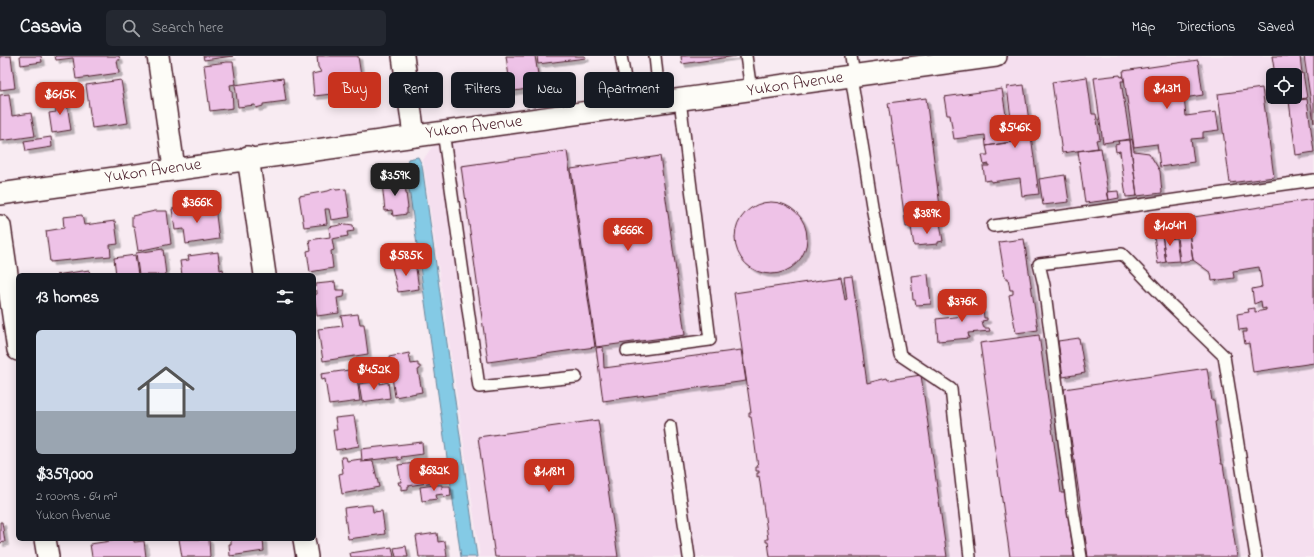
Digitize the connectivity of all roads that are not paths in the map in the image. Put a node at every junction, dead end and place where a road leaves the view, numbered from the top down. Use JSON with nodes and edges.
{"nodes":[{"id":1,"x":158,"y":56,"type":"edge"},
{"id":2,"x":403,"y":56,"type":"edge"},
{"id":3,"x":621,"y":56,"type":"edge"},
{"id":4,"x":655,"y":56,"type":"edge"},
{"id":5,"x":746,"y":56,"type":"edge"},
{"id":6,"x":992,"y":56,"type":"edge"},
{"id":7,"x":996,"y":56,"type":"edge"},
{"id":8,"x":899,"y":63,"type":"edge"},
{"id":9,"x":852,"y":70,"type":"edge"},
{"id":10,"x":624,"y":72,"type":"edge"},
{"id":11,"x":660,"y":72,"type":"edge"},
{"id":12,"x":751,"y":90,"type":"junction"},
{"id":13,"x":674,"y":101,"type":"edge"},
{"id":14,"x":622,"y":108,"type":"edge"},
{"id":15,"x":671,"y":108,"type":"edge"},
{"id":16,"x":443,"y":131,"type":"junction"},
{"id":17,"x":414,"y":135,"type":"junction"},
{"id":18,"x":248,"y":157,"type":"junction"},
{"id":19,"x":174,"y":168,"type":"junction"},
{"id":20,"x":1314,"y":180,"type":"edge"},
{"id":21,"x":0,"y":194,"type":"edge"},
{"id":22,"x":0,"y":226,"type":"edge"},
{"id":23,"x":993,"y":226,"type":"dead end"},
{"id":24,"x":266,"y":273,"type":"edge"},
{"id":25,"x":16,"y":336,"type":"edge"},
{"id":26,"x":627,"y":352,"type":"dead end"},
{"id":27,"x":576,"y":377,"type":"dead end"},
{"id":28,"x":670,"y":426,"type":"dead end"},
{"id":29,"x":45,"y":541,"type":"edge"},
{"id":30,"x":304,"y":541,"type":"edge"},
{"id":31,"x":48,"y":557,"type":"edge"},
{"id":32,"x":307,"y":557,"type":"edge"},
{"id":33,"x":689,"y":557,"type":"edge"},
{"id":34,"x":970,"y":557,"type":"edge"},
{"id":35,"x":1081,"y":557,"type":"edge"},
{"id":36,"x":1256,"y":557,"type":"edge"}],
"edges":[{"from":1,"to":19,"type":"street"},
{"from":2,"to":17,"type":"street"},
{"from":3,"to":10,"type":"lane"},
{"from":4,"to":11,"type":"lane"},
{"from":5,"to":12,"type":"lane"},
{"from":6,"to":7,"type":"street","name":"Yukon Avenue"},
{"from":6,"to":8,"type":"street","name":"Yukon Avenue"},
{"from":8,"to":9,"type":"street","name":"Yukon Avenue"},
{"from":9,"to":12,"type":"street","name":"Yukon Avenue"},
{"from":9,"to":34,"type":"lane"},
{"from":12,"to":13,"type":"street","name":"Yukon Avenue"},
{"from":14,"to":16,"type":"street","name":"Yukon Avenue"},
{"from":15,"to":26,"type":"lane"},
{"from":16,"to":17,"type":"street","name":"Yukon Avenue"},
{"from":16,"to":27,"type":"lane"},
{"from":17,"to":18,"type":"street","name":"Yukon Avenue"},
{"from":18,"to":19,"type":"street","name":"Yukon Avenue"},
{"from":18,"to":24,"type":"street"},
{"from":19,"to":21,"type":"street","name":"Yukon Avenue"},
{"from":20,"to":23,"type":"lane"},
{"from":22,"to":25,"type":"street"},
{"from":28,"to":33,"type":"lane"},
{"from":29,"to":31,"type":"street"},
{"from":30,"to":32,"type":"street"},
{"from":35,"to":36,"type":"lane"}]}
